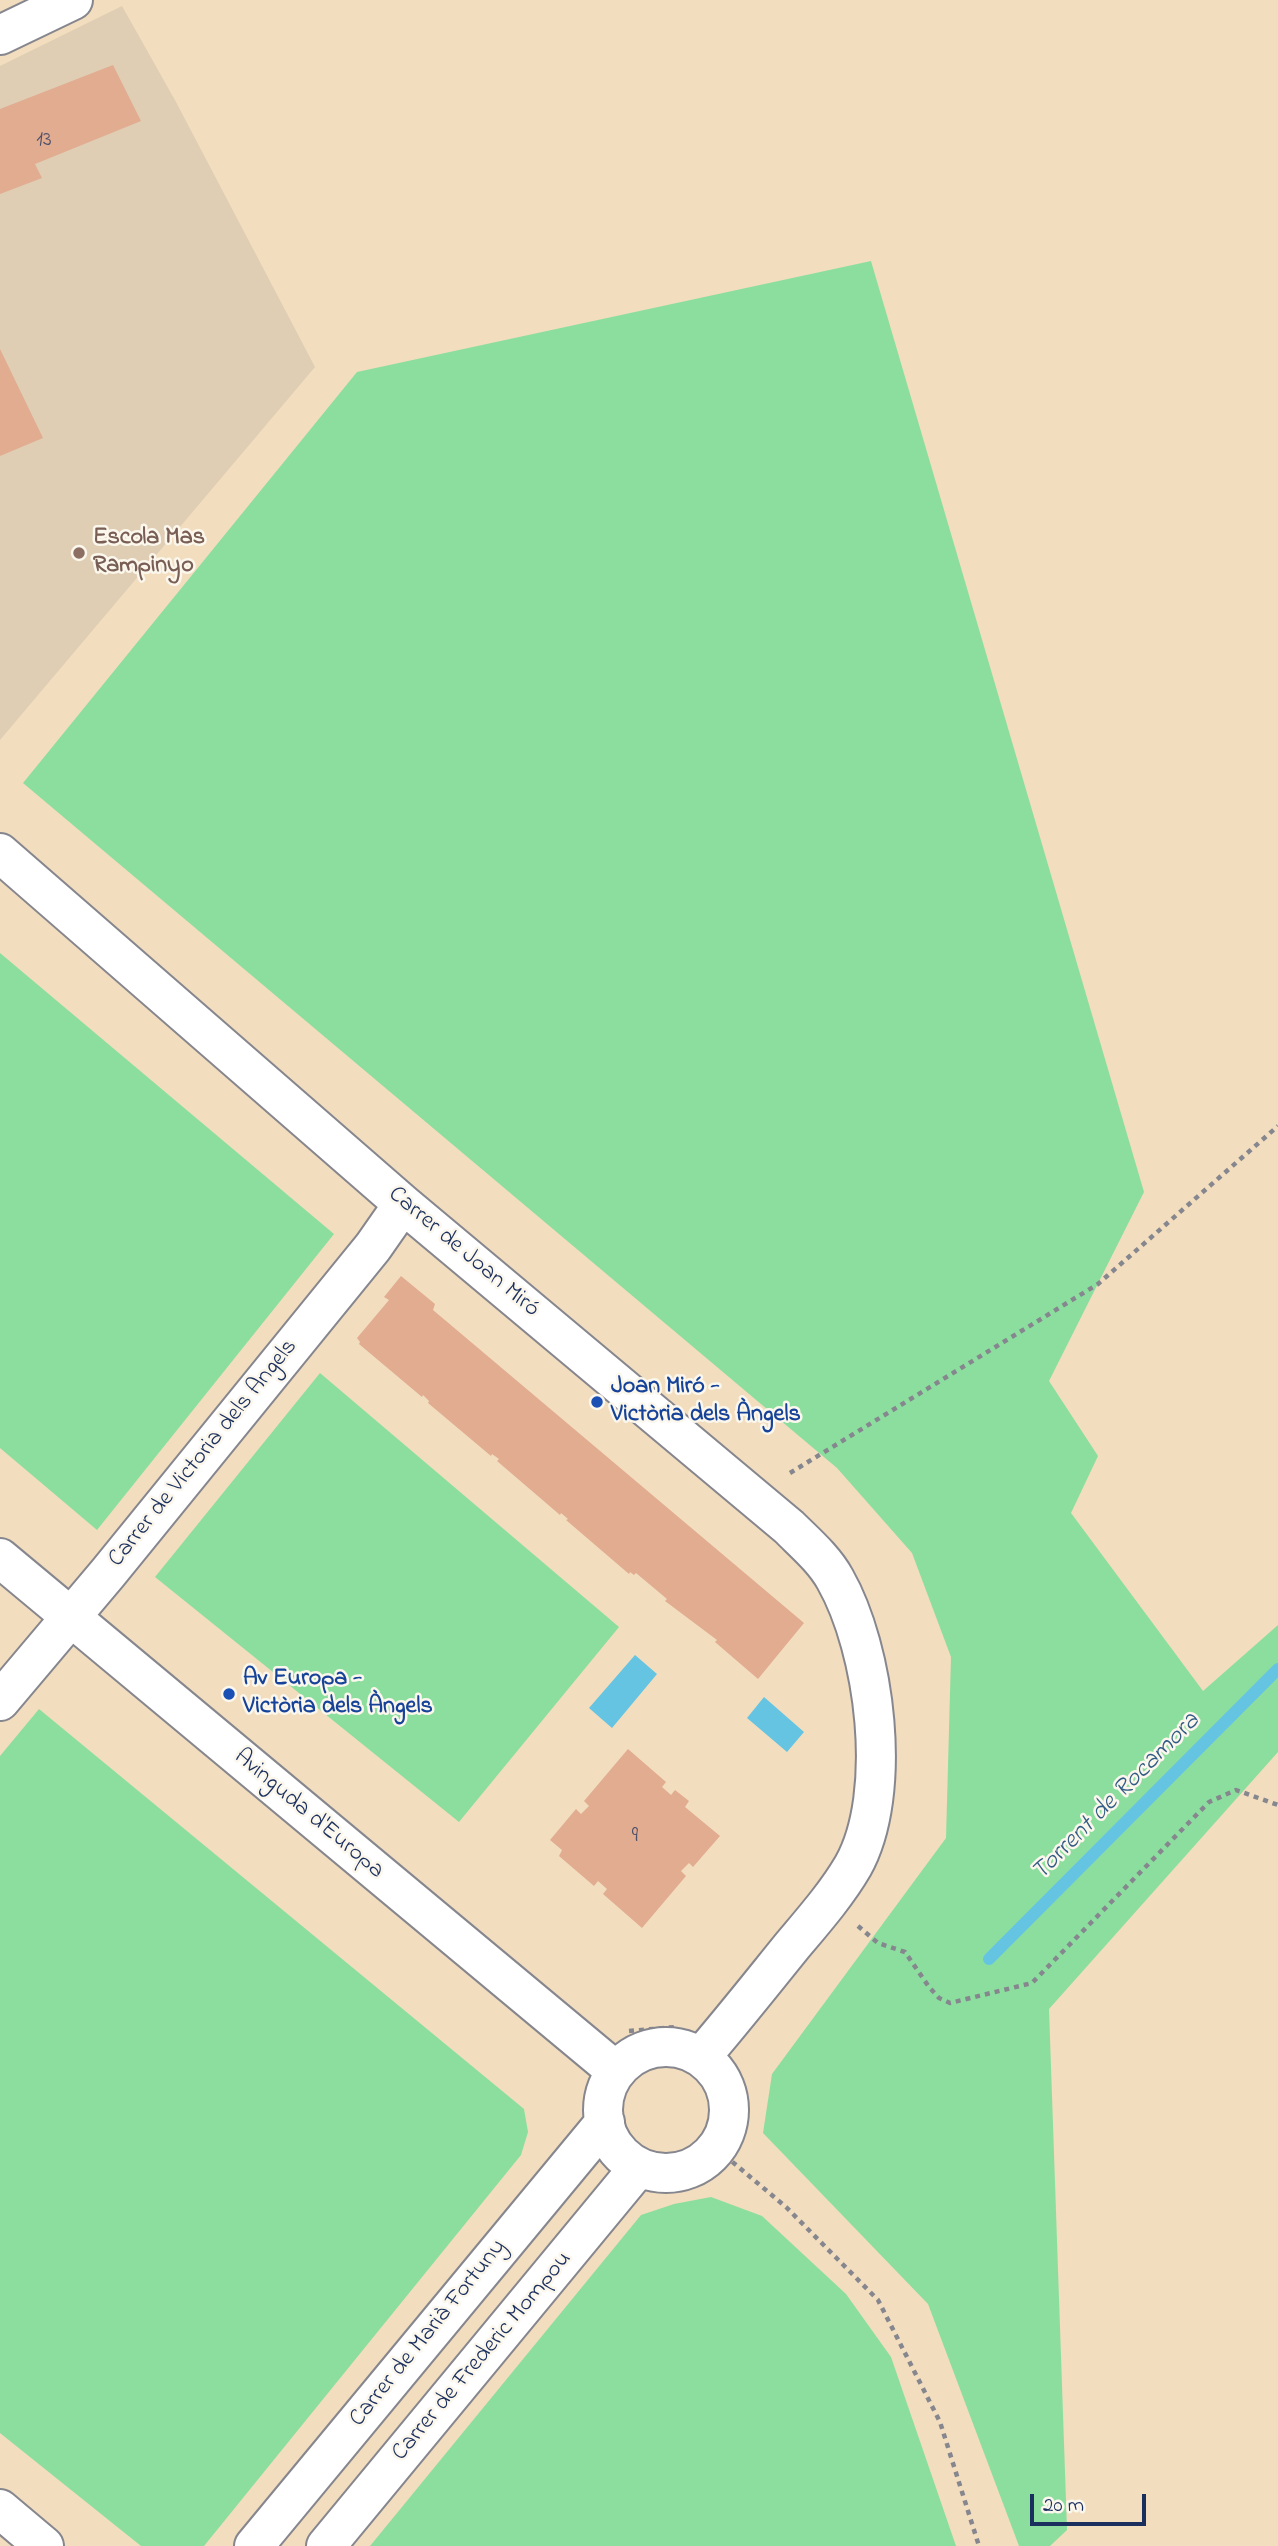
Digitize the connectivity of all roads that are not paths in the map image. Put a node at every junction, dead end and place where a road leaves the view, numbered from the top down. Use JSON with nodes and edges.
{"nodes":[{"id":1,"x":73,"y":0,"type":"edge"},
{"id":2,"x":0,"y":35,"type":"edge"},
{"id":3,"x":0,"y":853,"type":"edge"},
{"id":4,"x":403,"y":1204,"type":"junction"},
{"id":5,"x":0,"y":1559,"type":"edge"},
{"id":6,"x":70,"y":1617,"type":"junction"},
{"id":7,"x":0,"y":1701,"type":"edge"},
{"id":8,"x":692,"y":2042,"type":"junction"},
{"id":9,"x":616,"y":2070,"type":"junction"},
{"id":10,"x":605,"y":2122,"type":"junction"},
{"id":11,"x":639,"y":2167,"type":"junction"},
{"id":12,"x":0,"y":2509,"type":"edge"},
{"id":13,"x":44,"y":2546,"type":"edge"},
{"id":14,"x":254,"y":2546,"type":"edge"},
{"id":15,"x":326,"y":2546,"type":"edge"}],
"edges":[{"from":1,"to":2,"type":"street"},
{"from":3,"to":4,"type":"street","name":"Carrer de Joan Miró"},
{"from":4,"to":6,"type":"street","name":"Carrer de Victoria dels Angels"},
{"from":4,"to":8,"type":"street","name":"Carrer de Joan Miró"},
{"from":5,"to":6,"type":"street","name":"Avinguda d'Europa"},
{"from":6,"to":7,"type":"street","name":"Carrer de Victoria dels Angels"},
{"from":6,"to":9,"type":"street","name":"Avinguda d'Europa"},
{"from":8,"to":9,"type":"street"},
{"from":8,"to":11,"type":"street"},
{"from":9,"to":10,"type":"street"},
{"from":10,"to":11,"type":"street"},
{"from":10,"to":14,"type":"street","name":"Carrer de Marià Fortuny"},
{"from":11,"to":15,"type":"street","name":"Carrer de Frederic Mompou"},
{"from":12,"to":13,"type":"street"}]}
